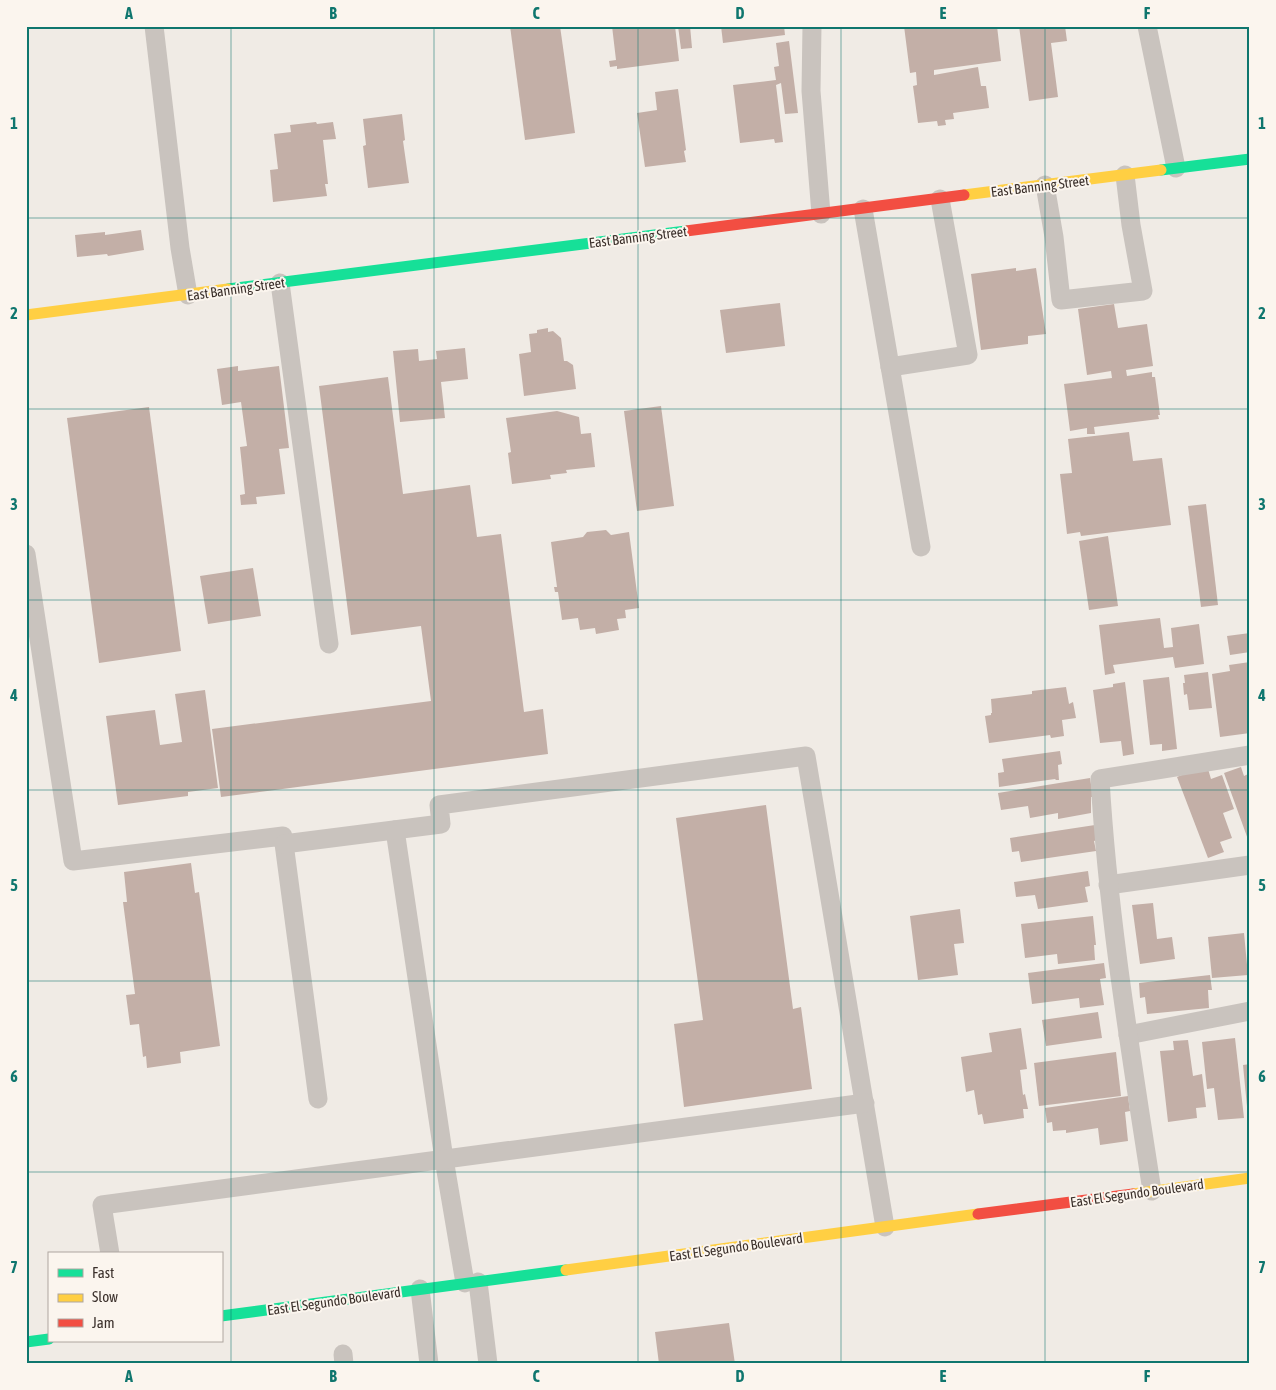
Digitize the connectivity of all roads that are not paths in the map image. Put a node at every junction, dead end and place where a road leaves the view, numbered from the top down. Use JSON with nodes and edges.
{"nodes":[{"id":1,"x":154,"y":26,"type":"edge"},
{"id":2,"x":812,"y":26,"type":"edge"},
{"id":3,"x":1147,"y":26,"type":"edge"},
{"id":4,"x":1250,"y":159,"type":"edge"},
{"id":5,"x":1176,"y":168,"type":"junction"},
{"id":6,"x":1125,"y":175,"type":"junction"},
{"id":7,"x":1045,"y":185,"type":"junction"},
{"id":8,"x":940,"y":199,"type":"junction"},
{"id":9,"x":863,"y":209,"type":"junction"},
{"id":10,"x":821,"y":214,"type":"junction"},
{"id":11,"x":280,"y":283,"type":"junction"},
{"id":12,"x":188,"y":295,"type":"junction"},
{"id":13,"x":26,"y":316,"type":"edge"},
{"id":14,"x":890,"y":367,"type":"junction"},
{"id":15,"x":921,"y":547,"type":"dead end"},
{"id":16,"x":26,"y":554,"type":"edge"},
{"id":17,"x":329,"y":644,"type":"dead end"},
{"id":18,"x":1250,"y":755,"type":"edge"},
{"id":19,"x":395,"y":830,"type":"junction"},
{"id":20,"x":284,"y":844,"type":"junction"},
{"id":21,"x":1250,"y":865,"type":"edge"},
{"id":22,"x":1108,"y":885,"type":"junction"},
{"id":23,"x":1250,"y":1011,"type":"edge"},
{"id":24,"x":1128,"y":1035,"type":"junction"},
{"id":25,"x":318,"y":1099,"type":"dead end"},
{"id":26,"x":865,"y":1103,"type":"junction"},
{"id":27,"x":444,"y":1159,"type":"junction"},
{"id":28,"x":1250,"y":1178,"type":"edge"},
{"id":29,"x":1152,"y":1191,"type":"junction"},
{"id":30,"x":885,"y":1227,"type":"junction"},
{"id":31,"x":110,"y":1252,"type":"edge"},
{"id":32,"x":472,"y":1282,"type":"junction"},
{"id":33,"x":420,"y":1289,"type":"junction"},
{"id":34,"x":222,"y":1316,"type":"edge"},
{"id":35,"x":48,"y":1339,"type":"edge"},
{"id":36,"x":26,"y":1342,"type":"edge"},
{"id":37,"x":429,"y":1364,"type":"edge"},
{"id":38,"x":488,"y":1364,"type":"edge"}],
"edges":[{"from":1,"to":12,"type":"lane"},
{"from":2,"to":10,"type":"lane"},
{"from":3,"to":5,"type":"lane"},
{"from":4,"to":5,"type":"street","name":"East Banning Street"},
{"from":5,"to":6,"type":"street","name":"East Banning Street"},
{"from":6,"to":7,"type":"street","name":"East Banning Street"},
{"from":6,"to":7,"type":"lane"},
{"from":7,"to":8,"type":"street","name":"East Banning Street"},
{"from":8,"to":9,"type":"street","name":"East Banning Street"},
{"from":8,"to":14,"type":"lane"},
{"from":9,"to":10,"type":"street","name":"East Banning Street"},
{"from":9,"to":14,"type":"lane"},
{"from":10,"to":11,"type":"street","name":"East Banning Street"},
{"from":11,"to":12,"type":"street","name":"East Banning Street"},
{"from":11,"to":17,"type":"lane"},
{"from":12,"to":13,"type":"street","name":"East Banning Street"},
{"from":14,"to":15,"type":"lane"},
{"from":16,"to":20,"type":"lane"},
{"from":18,"to":22,"type":"lane"},
{"from":19,"to":20,"type":"lane"},
{"from":19,"to":26,"type":"lane"},
{"from":19,"to":27,"type":"lane"},
{"from":20,"to":25,"type":"lane"},
{"from":21,"to":22,"type":"lane"},
{"from":22,"to":24,"type":"lane"},
{"from":23,"to":24,"type":"lane"},
{"from":24,"to":29,"type":"lane"},
{"from":26,"to":27,"type":"lane"},
{"from":26,"to":30,"type":"lane"},
{"from":27,"to":31,"type":"lane"},
{"from":27,"to":32,"type":"lane"},
{"from":28,"to":29,"type":"street","name":"East El Segundo Boulevard"},
{"from":29,"to":30,"type":"street","name":"East El Segundo Boulevard"},
{"from":30,"to":32,"type":"street","name":"East El Segundo Boulevard"},
{"from":32,"to":33,"type":"street","name":"East El Segundo Boulevard"},
{"from":32,"to":38,"type":"lane"},
{"from":33,"to":34,"type":"street","name":"East El Segundo Boulevard"},
{"from":33,"to":37,"type":"lane"},
{"from":35,"to":36,"type":"street"}]}
